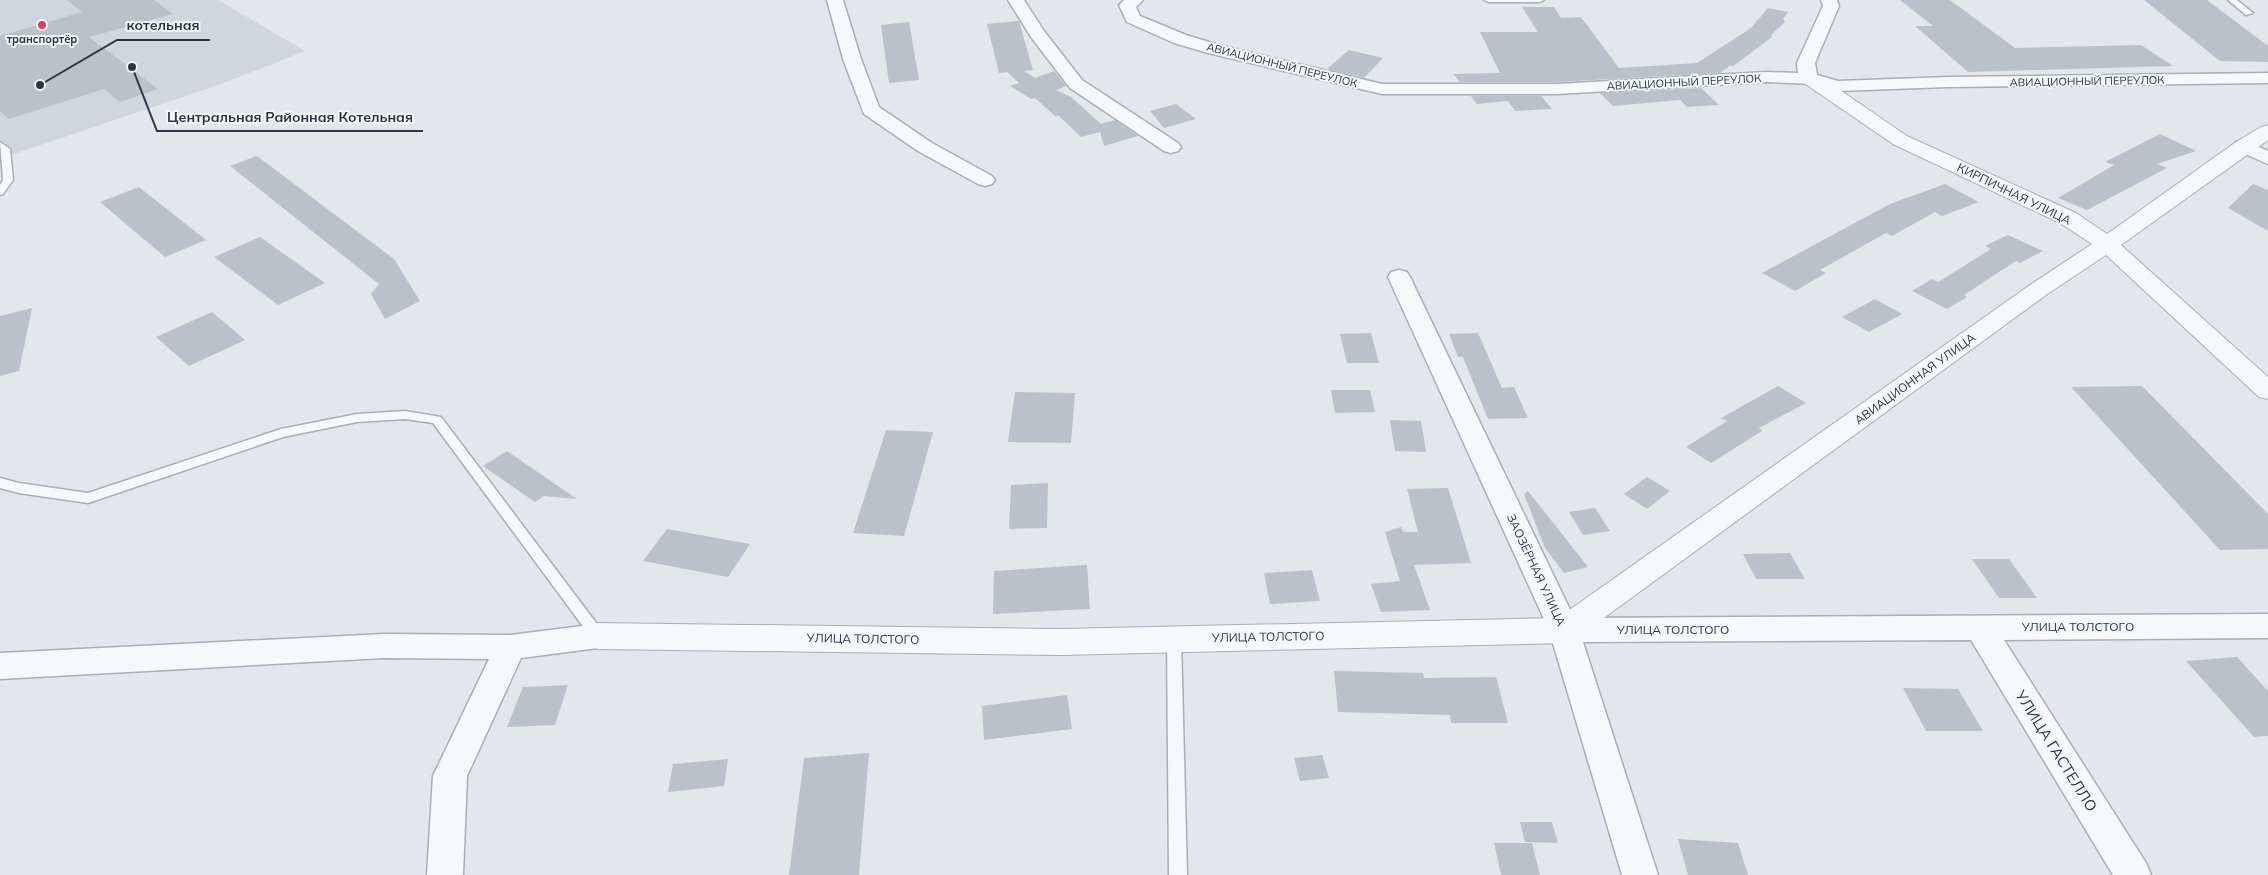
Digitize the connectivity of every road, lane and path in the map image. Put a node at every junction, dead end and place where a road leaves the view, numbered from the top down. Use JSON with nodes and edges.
{"nodes":[{"id":1,"x":835,"y":0,"type":"edge"},
{"id":2,"x":1016,"y":0,"type":"edge"},
{"id":3,"x":1135,"y":0,"type":"edge"},
{"id":4,"x":1488,"y":0,"type":"edge"},
{"id":5,"x":1503,"y":0,"type":"edge"},
{"id":6,"x":1540,"y":0,"type":"edge"},
{"id":7,"x":1829,"y":0,"type":"edge"},
{"id":8,"x":2232,"y":0,"type":"edge"},
{"id":9,"x":2249,"y":13,"type":"dead end"},
{"id":10,"x":2268,"y":78,"type":"edge"},
{"id":11,"x":1811,"y":79,"type":"junction"},
{"id":12,"x":2268,"y":131,"type":"edge"},
{"id":13,"x":0,"y":145,"type":"edge"},
{"id":14,"x":2243,"y":146,"type":"junction"},
{"id":15,"x":1171,"y":147,"type":"dead end"},
{"id":16,"x":2268,"y":158,"type":"edge"},
{"id":17,"x":985,"y":180,"type":"dead end"},
{"id":18,"x":0,"y":192,"type":"edge"},
{"id":19,"x":2107,"y":244,"type":"junction"},
{"id":20,"x":1399,"y":277,"type":"dead end"},
{"id":21,"x":2268,"y":391,"type":"edge"},
{"id":22,"x":0,"y":482,"type":"edge"},
{"id":23,"x":2268,"y":626,"type":"edge"},
{"id":24,"x":1980,"y":628,"type":"junction"},
{"id":25,"x":1564,"y":630,"type":"junction"},
{"id":26,"x":598,"y":636,"type":"junction"},
{"id":27,"x":1174,"y":639,"type":"junction"},
{"id":28,"x":510,"y":648,"type":"junction"},
{"id":29,"x":0,"y":666,"type":"edge"},
{"id":30,"x":445,"y":875,"type":"edge"},
{"id":31,"x":1178,"y":875,"type":"edge"},
{"id":32,"x":1640,"y":875,"type":"edge"},
{"id":33,"x":2132,"y":875,"type":"edge"}],
"edges":[{"from":1,"to":17,"type":"street"},
{"from":2,"to":15,"type":"street"},
{"from":3,"to":11,"type":"street","name":"АВИАЦИОННЫЙ ПЕРЕУЛОК"},
{"from":4,"to":5,"type":"lane"},
{"from":5,"to":6,"type":"lane"},
{"from":7,"to":11,"type":"street"},
{"from":8,"to":9,"type":"lane"},
{"from":10,"to":11,"type":"street","name":"АВИАЦИОННЫЙ ПЕРЕУЛОК"},
{"from":11,"to":19,"type":"street","name":"КИРПИЧНАЯ УЛИЦА"},
{"from":12,"to":14,"type":"street","name":"АВИАЦИОННАЯ УЛИЦА"},
{"from":13,"to":18,"type":"lane"},
{"from":14,"to":16,"type":"street"},
{"from":14,"to":19,"type":"street","name":"АВИАЦИОННАЯ УЛИЦА"},
{"from":19,"to":21,"type":"street","name":"КИРПИЧНАЯ УЛИЦА"},
{"from":19,"to":25,"type":"street","name":"АВИАЦИОННАЯ УЛИЦА"},
{"from":20,"to":25,"type":"street","name":"ЗАОЗЁРНАЯ УЛИЦА"},
{"from":22,"to":26,"type":"lane"},
{"from":23,"to":24,"type":"street","name":"УЛИЦА ТОЛСТОГО"},
{"from":24,"to":25,"type":"street","name":"УЛИЦА ТОЛСТОГО"},
{"from":24,"to":33,"type":"street","name":"УЛИЦА ГАСТЕЛЛО"},
{"from":25,"to":27,"type":"street","name":"УЛИЦА ТОЛСТОГО"},
{"from":25,"to":32,"type":"street","name":"ЗАОЗЁРНАЯ УЛИЦА"},
{"from":26,"to":27,"type":"street","name":"УЛИЦА ТОЛСТОГО"},
{"from":26,"to":28,"type":"street","name":"УЛИЦА ТОЛСТОГО"},
{"from":27,"to":31,"type":"lane"},
{"from":28,"to":29,"type":"street","name":"УЛИЦА ТОЛСТОГО"},
{"from":28,"to":30,"type":"street"}]}
